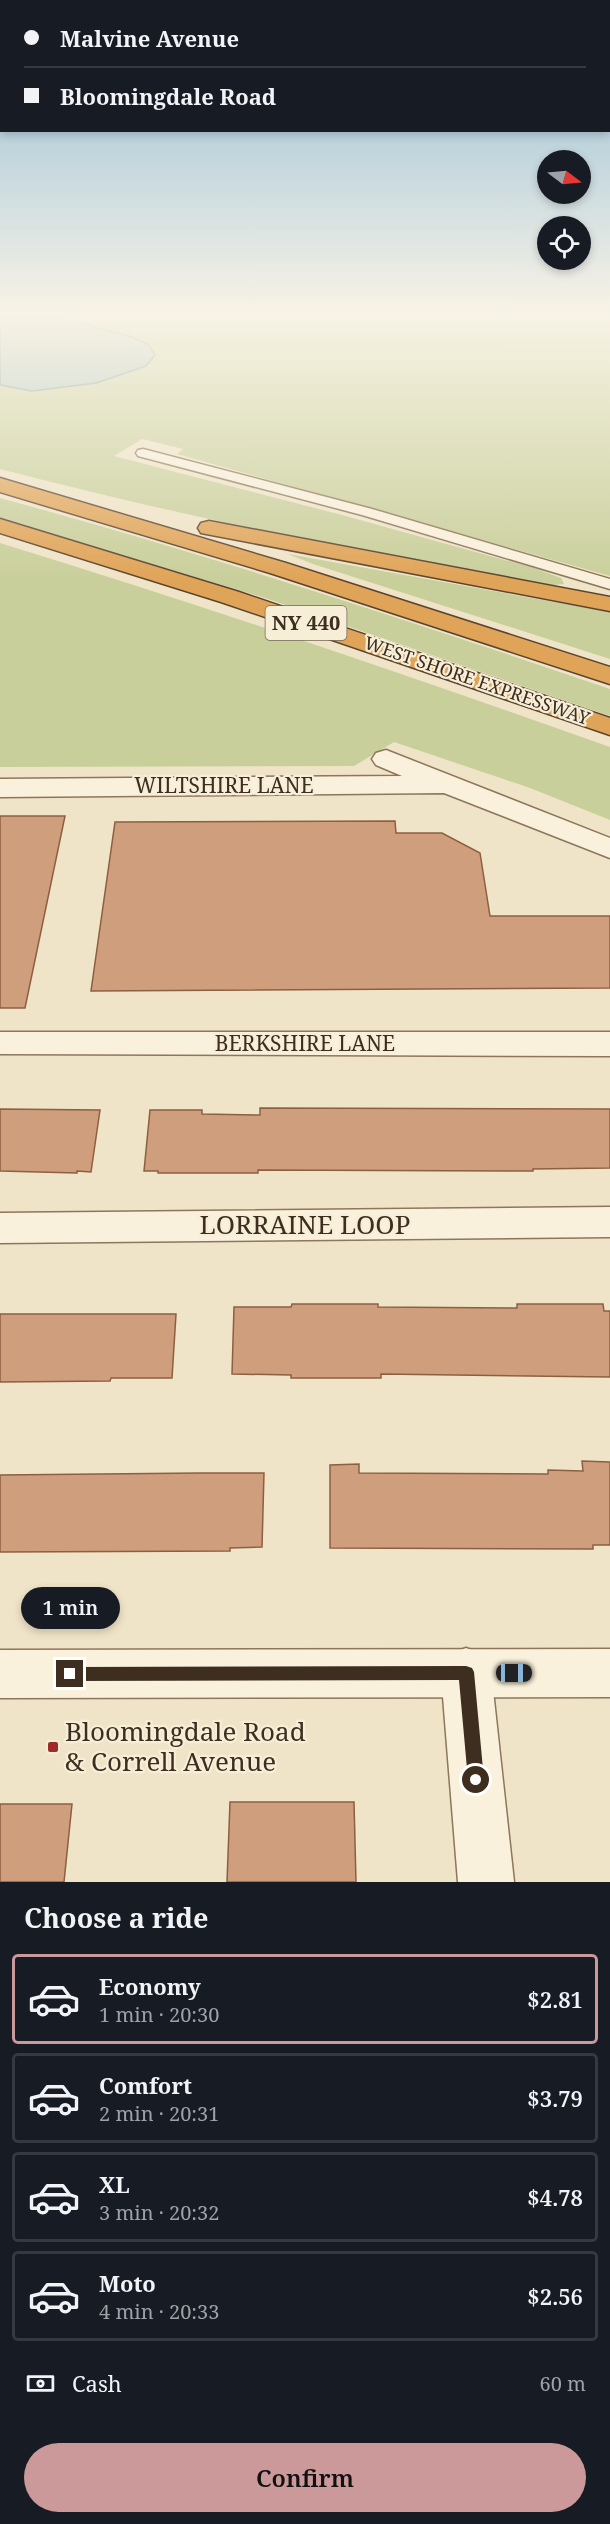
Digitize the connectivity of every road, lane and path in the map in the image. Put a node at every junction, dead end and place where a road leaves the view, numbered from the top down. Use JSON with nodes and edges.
{"nodes":[{"id":1,"x":143,"y":453,"type":"dead end"},
{"id":2,"x":0,"y":485,"type":"edge"},
{"id":3,"x":42,"y":496,"type":"junction"},
{"id":4,"x":0,"y":526,"type":"edge"},
{"id":5,"x":610,"y":584,"type":"edge"},
{"id":6,"x":610,"y":604,"type":"edge"},
{"id":7,"x":610,"y":676,"type":"edge"},
{"id":8,"x":610,"y":727,"type":"edge"},
{"id":9,"x":386,"y":759,"type":"dead end"},
{"id":10,"x":448,"y":784,"type":"junction"},
{"id":11,"x":0,"y":788,"type":"edge"},
{"id":12,"x":610,"y":849,"type":"edge"},
{"id":13,"x":0,"y":1043,"type":"edge"},
{"id":14,"x":610,"y":1044,"type":"edge"},
{"id":15,"x":610,"y":1222,"type":"edge"},
{"id":16,"x":0,"y":1228,"type":"edge"},
{"id":17,"x":466,"y":1672,"type":"junction"},
{"id":18,"x":610,"y":1673,"type":"edge"},
{"id":19,"x":0,"y":1674,"type":"edge"},
{"id":20,"x":486,"y":1882,"type":"edge"}],
"edges":[{"from":1,"to":5,"type":"lane"},
{"from":2,"to":3,"type":"highway","number":"NY 440"},
{"from":3,"to":6,"type":"highway"},
{"from":3,"to":7,"type":"highway","number":"NY 440"},
{"from":4,"to":8,"type":"highway","name":"WEST SHORE EXPRESSWAY","number":"NY 440"},
{"from":9,"to":10,"type":"street"},
{"from":10,"to":11,"type":"street","name":"WILTSHIRE LANE"},
{"from":10,"to":12,"type":"street"},
{"from":13,"to":14,"type":"street","name":"BERKSHIRE LANE"},
{"from":15,"to":16,"type":"street","name":"LORRAINE LOOP"},
{"from":17,"to":18,"type":"street"},
{"from":17,"to":19,"type":"street"},
{"from":17,"to":20,"type":"street"}]}
